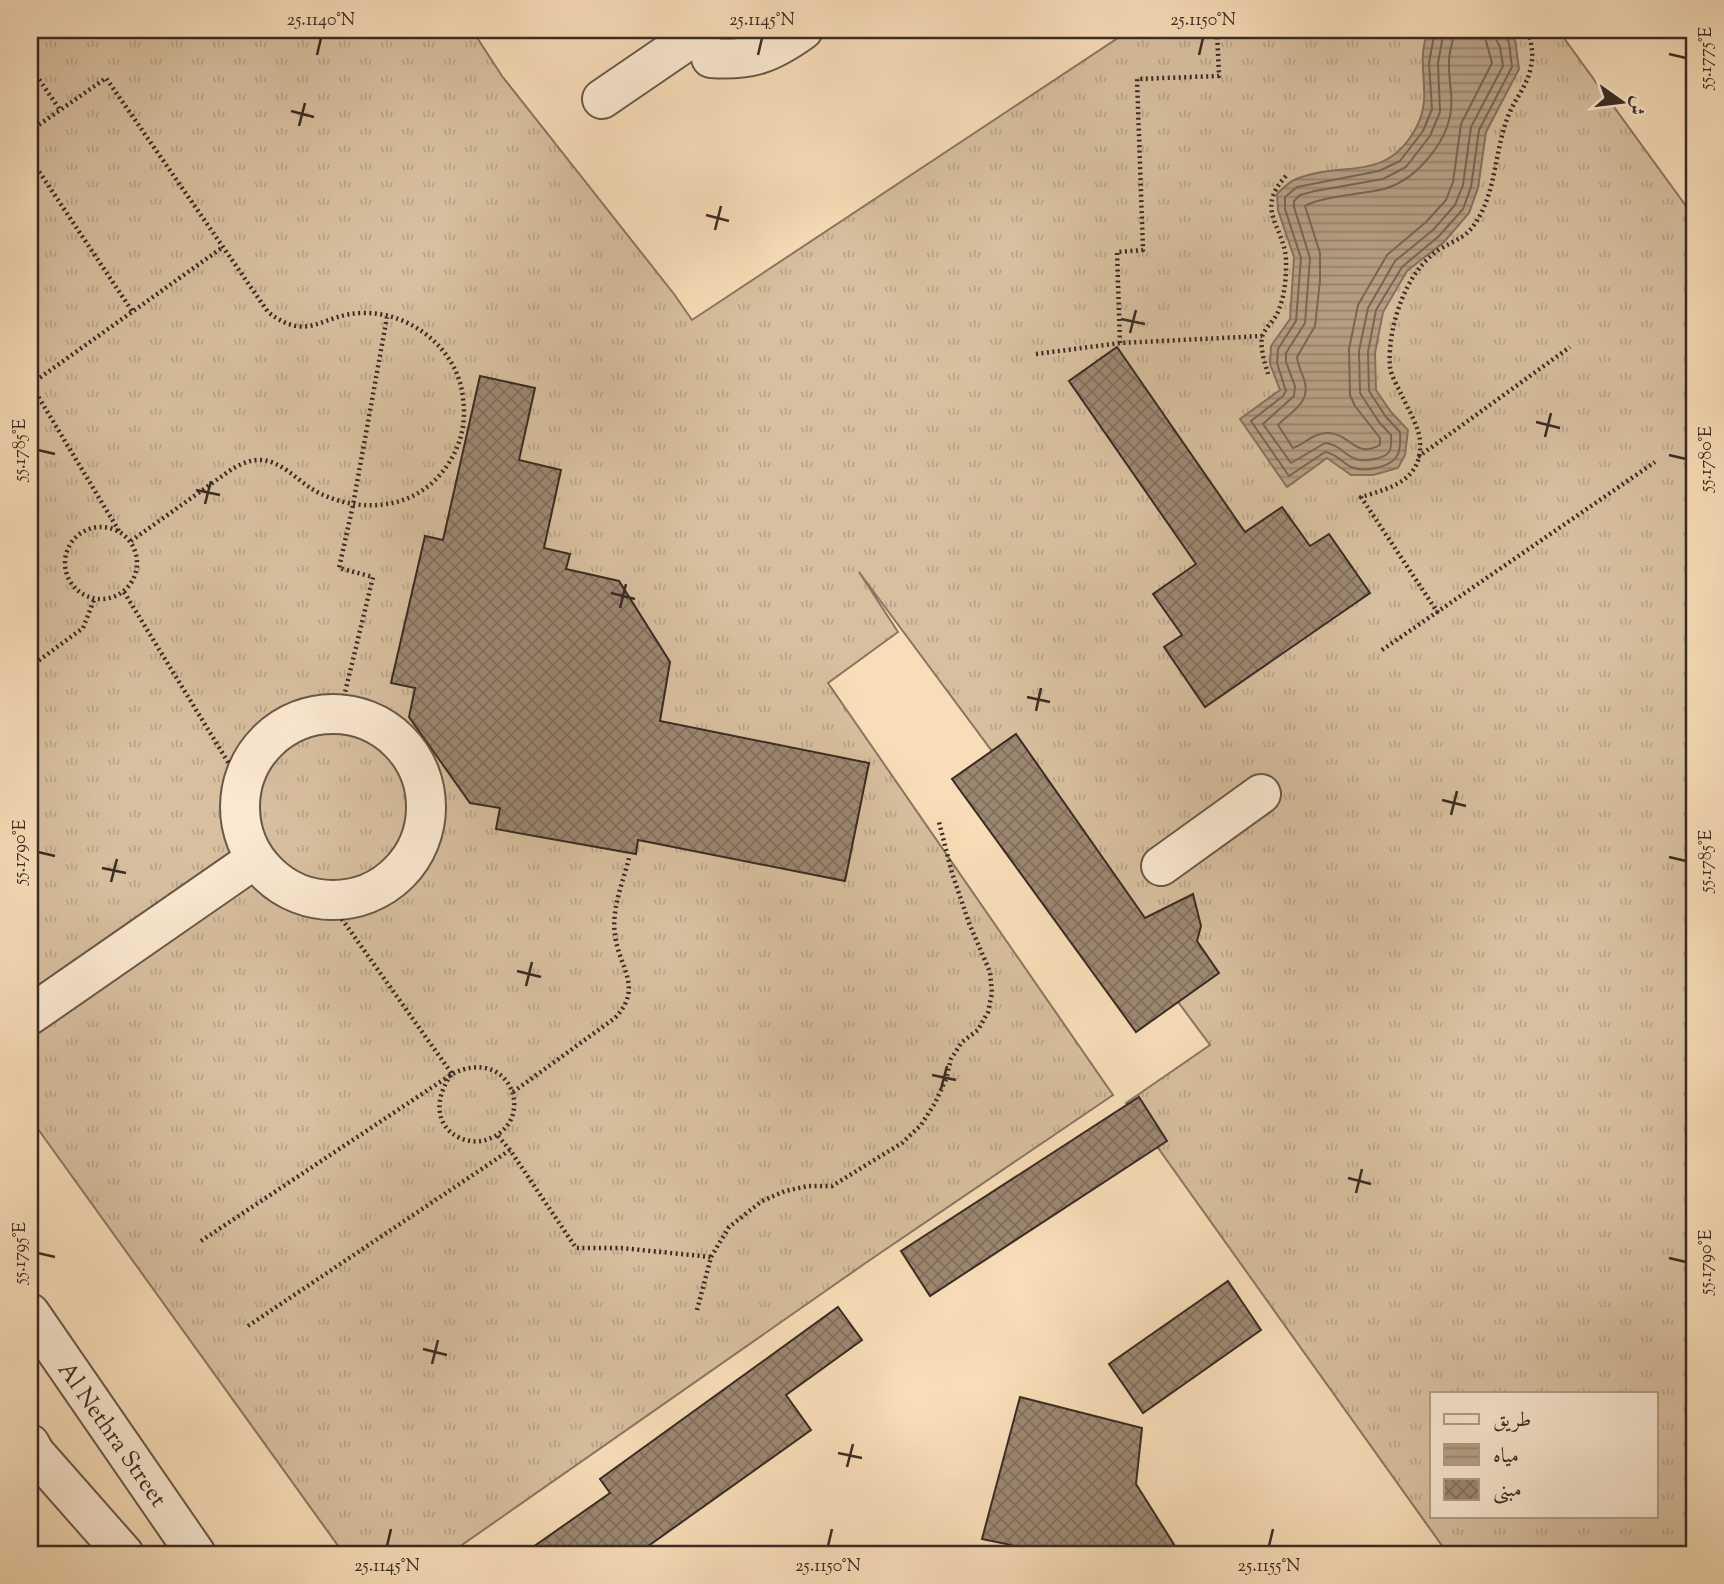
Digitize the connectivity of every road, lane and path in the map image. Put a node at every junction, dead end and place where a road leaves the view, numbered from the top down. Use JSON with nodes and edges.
{"nodes":[{"id":1,"x":803,"y":30,"type":"edge"},
{"id":2,"x":1217,"y":30,"type":"edge"},
{"id":3,"x":1528,"y":30,"type":"edge"},
{"id":4,"x":707,"y":44,"type":"edge"},
{"id":5,"x":30,"y":66,"type":"edge"},
{"id":6,"x":602,"y":99,"type":"dead end"},
{"id":7,"x":60,"y":110,"type":"junction"},
{"id":8,"x":30,"y":131,"type":"edge"},
{"id":9,"x":30,"y":158,"type":"edge"},
{"id":10,"x":1286,"y":176,"type":"dead end"},
{"id":11,"x":223,"y":247,"type":"junction"},
{"id":12,"x":132,"y":311,"type":"junction"},
{"id":13,"x":387,"y":317,"type":"junction"},
{"id":14,"x":1262,"y":336,"type":"junction"},
{"id":15,"x":1121,"y":342,"type":"junction"},
{"id":16,"x":1570,"y":347,"type":"dead end"},
{"id":17,"x":1036,"y":355,"type":"dead end"},
{"id":18,"x":1268,"y":374,"type":"dead end"},
{"id":19,"x":30,"y":383,"type":"edge"},
{"id":20,"x":1418,"y":457,"type":"junction"},
{"id":21,"x":1655,"y":462,"type":"dead end"},
{"id":22,"x":353,"y":505,"type":"junction"},
{"id":23,"x":119,"y":531,"type":"junction"},
{"id":24,"x":131,"y":541,"type":"junction"},
{"id":25,"x":124,"y":592,"type":"junction"},
{"id":26,"x":94,"y":600,"type":"junction"},
{"id":27,"x":1438,"y":613,"type":"junction"},
{"id":28,"x":1382,"y":650,"type":"dead end"},
{"id":29,"x":30,"y":667,"type":"edge"},
{"id":30,"x":340,"y":713,"type":"junction"},
{"id":31,"x":242,"y":785,"type":"junction"},
{"id":32,"x":1261,"y":794,"type":"dead end"},
{"id":33,"x":939,"y":822,"type":"dead end"},
{"id":34,"x":629,"y":858,"type":"dead end"},
{"id":35,"x":255,"y":859,"type":"junction"},
{"id":36,"x":1161,"y":866,"type":"dead end"},
{"id":37,"x":330,"y":901,"type":"junction"},
{"id":38,"x":30,"y":1014,"type":"edge"},
{"id":39,"x":452,"y":1074,"type":"junction"},
{"id":40,"x":513,"y":1092,"type":"junction"},
{"id":41,"x":498,"y":1136,"type":"junction"},
{"id":42,"x":510,"y":1150,"type":"junction"},
{"id":43,"x":201,"y":1241,"type":"dead end"},
{"id":44,"x":711,"y":1257,"type":"junction"},
{"id":45,"x":697,"y":1310,"type":"dead end"},
{"id":46,"x":30,"y":1313,"type":"edge"},
{"id":47,"x":248,"y":1326,"type":"dead end"},
{"id":48,"x":30,"y":1444,"type":"edge"},
{"id":49,"x":124,"y":1554,"type":"edge"},
{"id":50,"x":196,"y":1554,"type":"edge"}],
"edges":[{"from":1,"to":4,"type":"street"},
{"from":2,"to":15,"type":"path"},
{"from":3,"to":20,"type":"path"},
{"from":4,"to":6,"type":"street"},
{"from":5,"to":7,"type":"path"},
{"from":7,"to":8,"type":"path"},
{"from":7,"to":11,"type":"path"},
{"from":9,"to":12,"type":"path"},
{"from":10,"to":14,"type":"path"},
{"from":11,"to":12,"type":"path"},
{"from":11,"to":13,"type":"path"},
{"from":12,"to":19,"type":"path"},
{"from":13,"to":22,"type":"path"},
{"from":13,"to":22,"type":"path"},
{"from":14,"to":15,"type":"path"},
{"from":14,"to":18,"type":"path"},
{"from":15,"to":17,"type":"path"},
{"from":16,"to":20,"type":"path"},
{"from":19,"to":23,"type":"path"},
{"from":20,"to":27,"type":"path"},
{"from":21,"to":27,"type":"path"},
{"from":22,"to":24,"type":"path"},
{"from":22,"to":30,"type":"path"},
{"from":23,"to":24,"type":"path"},
{"from":23,"to":26,"type":"path"},
{"from":24,"to":25,"type":"path"},
{"from":25,"to":26,"type":"path"},
{"from":25,"to":31,"type":"path"},
{"from":26,"to":29,"type":"path"},
{"from":27,"to":28,"type":"path"},
{"from":30,"to":31,"type":"street"},
{"from":30,"to":37,"type":"street"},
{"from":31,"to":35,"type":"street"},
{"from":32,"to":36,"type":"street"},
{"from":33,"to":44,"type":"path"},
{"from":34,"to":40,"type":"path"},
{"from":35,"to":37,"type":"street"},
{"from":35,"to":38,"type":"street"},
{"from":37,"to":39,"type":"path"},
{"from":39,"to":40,"type":"path"},
{"from":39,"to":41,"type":"path"},
{"from":39,"to":43,"type":"path"},
{"from":40,"to":41,"type":"path"},
{"from":41,"to":42,"type":"path"},
{"from":42,"to":44,"type":"path"},
{"from":42,"to":47,"type":"path"},
{"from":44,"to":45,"type":"path"},
{"from":46,"to":50,"type":"street","name":"Al Nethra Street"},
{"from":48,"to":49,"type":"street"}]}
